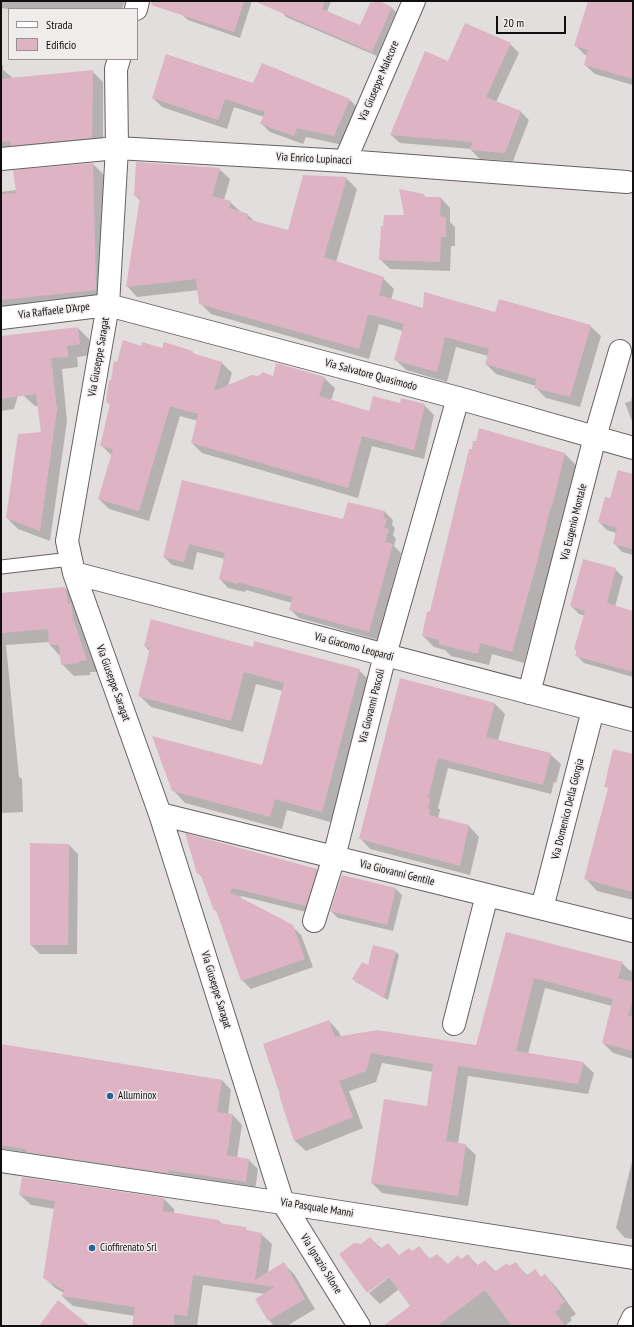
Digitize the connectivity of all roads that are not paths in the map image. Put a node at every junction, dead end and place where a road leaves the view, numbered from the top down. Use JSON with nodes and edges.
{"nodes":[{"id":1,"x":414,"y":1,"type":"edge"},
{"id":2,"x":120,"y":60,"type":"edge"},
{"id":3,"x":117,"y":148,"type":"junction"},
{"id":4,"x":1,"y":159,"type":"edge"},
{"id":5,"x":345,"y":161,"type":"junction"},
{"id":6,"x":627,"y":182,"type":"dead end"},
{"id":7,"x":108,"y":305,"type":"junction"},
{"id":8,"x":1,"y":318,"type":"edge"},
{"id":9,"x":620,"y":351,"type":"dead end"},
{"id":10,"x":458,"y":398,"type":"junction"},
{"id":11,"x":595,"y":437,"type":"junction"},
{"id":12,"x":633,"y":448,"type":"edge"},
{"id":13,"x":73,"y":566,"type":"junction"},
{"id":14,"x":1,"y":567,"type":"edge"},
{"id":15,"x":385,"y":655,"type":"junction"},
{"id":16,"x":529,"y":693,"type":"junction"},
{"id":17,"x":593,"y":710,"type":"junction"},
{"id":18,"x":633,"y":720,"type":"edge"},
{"id":19,"x":160,"y":814,"type":"junction"},
{"id":20,"x":334,"y":857,"type":"junction"},
{"id":21,"x":487,"y":895,"type":"junction"},
{"id":22,"x":542,"y":908,"type":"junction"},
{"id":23,"x":314,"y":921,"type":"dead end"},
{"id":24,"x":633,"y":931,"type":"edge"},
{"id":25,"x":454,"y":1024,"type":"dead end"},
{"id":26,"x":1,"y":1161,"type":"edge"},
{"id":27,"x":283,"y":1202,"type":"junction"},
{"id":28,"x":633,"y":1258,"type":"edge"},
{"id":29,"x":633,"y":1318,"type":"edge"},
{"id":30,"x":359,"y":1326,"type":"edge"},
{"id":31,"x":629,"y":1326,"type":"edge"}],
"edges":[{"from":1,"to":5,"type":"street","name":"Via Giuseppe Malecore"},
{"from":2,"to":3,"type":"street","name":"Via Giuseppe Saragat"},
{"from":3,"to":4,"type":"street","name":"Via Enrico Lupinacci"},
{"from":3,"to":5,"type":"street","name":"Via Enrico Lupinacci"},
{"from":3,"to":7,"type":"street","name":"Via Giuseppe Saragat"},
{"from":5,"to":6,"type":"street","name":"Via Enrico Lupinacci"},
{"from":7,"to":8,"type":"street","name":"Via Raffaele D'Arpe"},
{"from":7,"to":10,"type":"street","name":"Via Salvatore Quasimodo"},
{"from":7,"to":13,"type":"street","name":"Via Giuseppe Saragat"},
{"from":9,"to":11,"type":"street","name":"Via Eugenio Montale"},
{"from":10,"to":11,"type":"street","name":"Via Salvatore Quasimodo"},
{"from":10,"to":15,"type":"street","name":"Via Giovanni Pascoli"},
{"from":11,"to":12,"type":"street","name":"Via Salvatore Quasimodo"},
{"from":11,"to":16,"type":"street","name":"Via Eugenio Montale"},
{"from":13,"to":14,"type":"lane"},
{"from":13,"to":15,"type":"street","name":"Via Giacomo Leopardi"},
{"from":13,"to":19,"type":"street","name":"Via Giuseppe Saragat"},
{"from":15,"to":16,"type":"street","name":"Via Giacomo Leopardi"},
{"from":15,"to":20,"type":"street","name":"Via Giovanni Pascoli"},
{"from":16,"to":17,"type":"street","name":"Via Giacomo Leopardi"},
{"from":17,"to":18,"type":"street","name":"Via Giacomo Leopardi"},
{"from":17,"to":22,"type":"street","name":"Via Domenico Della Giorgia"},
{"from":19,"to":20,"type":"street","name":"Via Giovanni Gentile"},
{"from":19,"to":27,"type":"street","name":"Via Giuseppe Saragat"},
{"from":20,"to":21,"type":"street","name":"Via Giovanni Gentile"},
{"from":20,"to":23,"type":"street","name":"Via Giovanni Pascoli"},
{"from":21,"to":22,"type":"street","name":"Via Giovanni Gentile"},
{"from":21,"to":25,"type":"street"},
{"from":22,"to":24,"type":"street","name":"Via Giovanni Gentile"},
{"from":26,"to":27,"type":"street","name":"Via Pasquale Manni"},
{"from":27,"to":28,"type":"street","name":"Via Pasquale Manni"},
{"from":27,"to":30,"type":"street","name":"Via Ignazio Silone"},
{"from":29,"to":31,"type":"street"}]}
